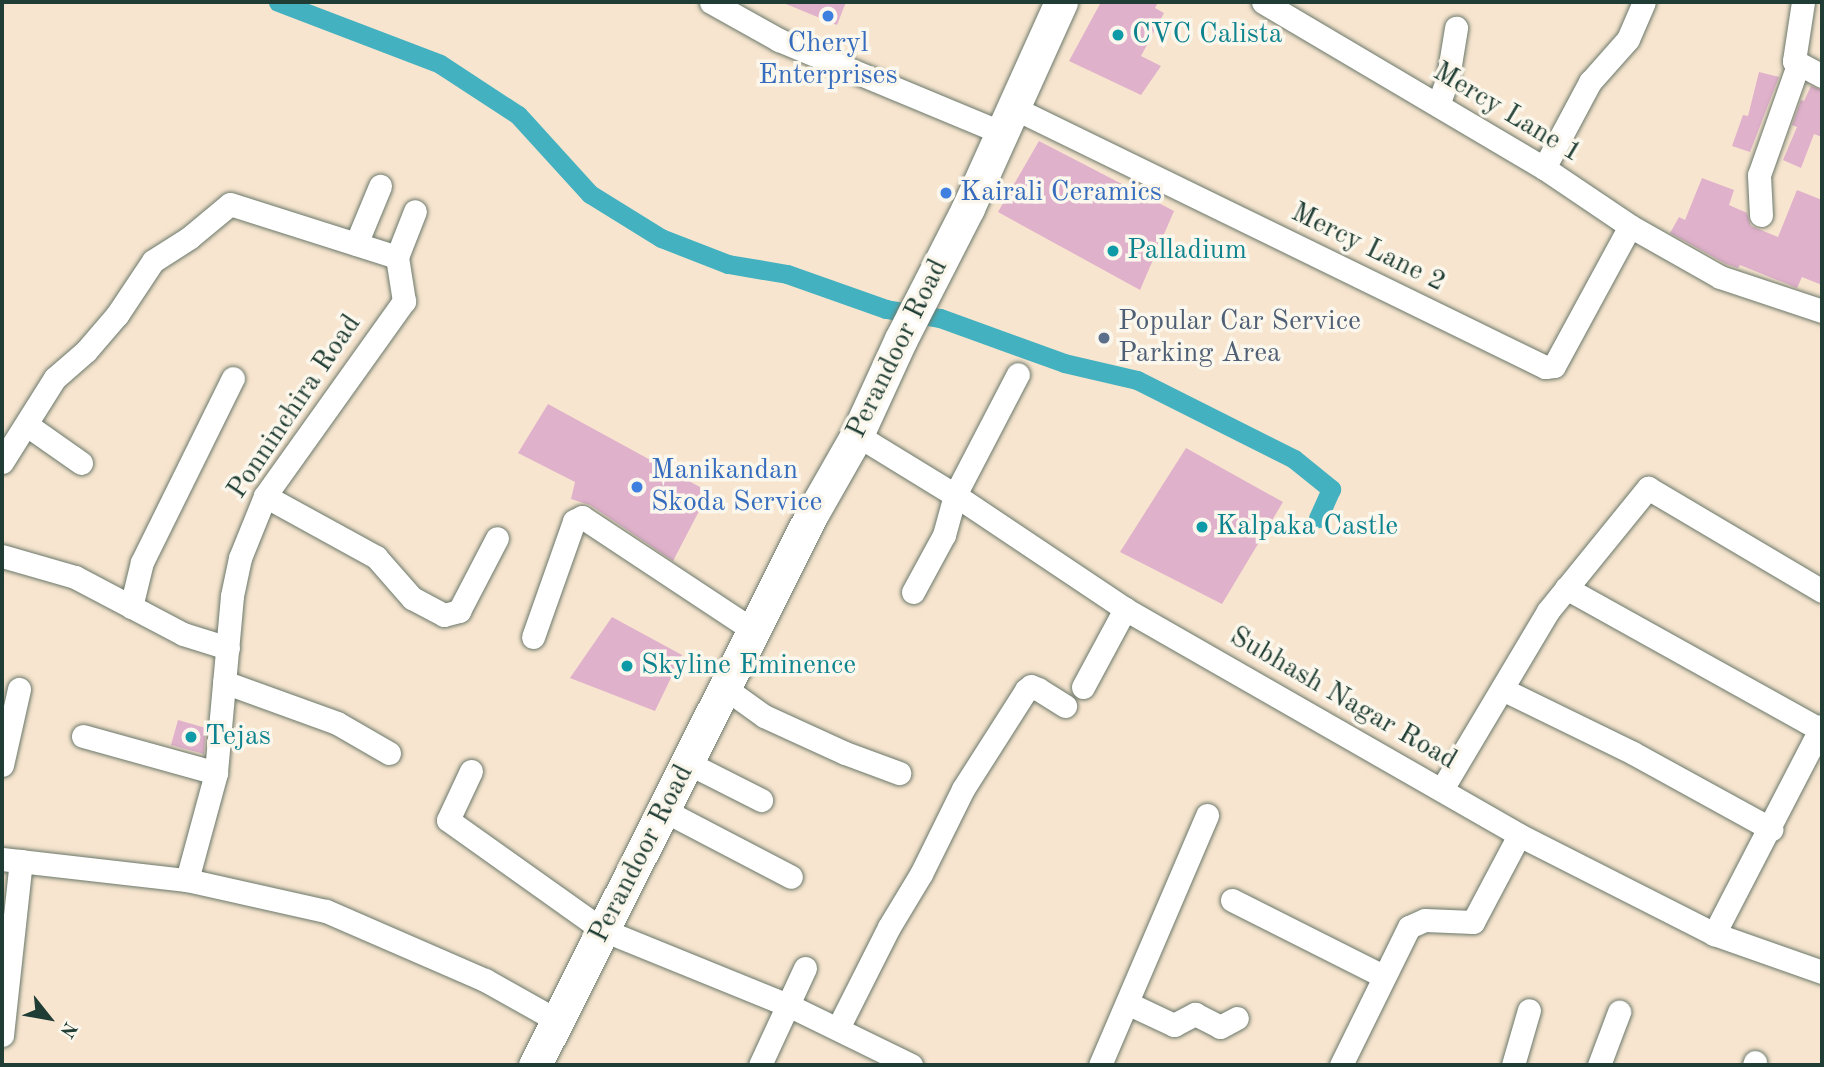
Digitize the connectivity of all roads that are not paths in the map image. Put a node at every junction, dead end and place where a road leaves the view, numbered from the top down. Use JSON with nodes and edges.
{"nodes":[{"id":1,"x":711,"y":2,"type":"edge"},
{"id":2,"x":1061,"y":2,"type":"edge"},
{"id":3,"x":1263,"y":2,"type":"edge"},
{"id":4,"x":1644,"y":2,"type":"edge"},
{"id":5,"x":1803,"y":2,"type":"edge"},
{"id":6,"x":741,"y":9,"type":"edge"},
{"id":7,"x":1456,"y":28,"type":"dead end"},
{"id":8,"x":1798,"y":65,"type":"junction"},
{"id":9,"x":1822,"y":76,"type":"edge"},
{"id":10,"x":1438,"y":105,"type":"junction"},
{"id":11,"x":1008,"y":120,"type":"junction"},
{"id":12,"x":1544,"y":168,"type":"junction"},
{"id":13,"x":380,"y":186,"type":"dead end"},
{"id":14,"x":415,"y":211,"type":"dead end"},
{"id":15,"x":1761,"y":215,"type":"dead end"},
{"id":16,"x":1630,"y":226,"type":"junction"},
{"id":17,"x":356,"y":244,"type":"junction"},
{"id":18,"x":397,"y":257,"type":"junction"},
{"id":19,"x":1822,"y":311,"type":"edge"},
{"id":20,"x":1018,"y":374,"type":"dead end"},
{"id":21,"x":233,"y":378,"type":"dead end"},
{"id":22,"x":27,"y":425,"type":"junction"},
{"id":23,"x":857,"y":435,"type":"junction"},
{"id":24,"x":2,"y":462,"type":"edge"},
{"id":25,"x":81,"y":463,"type":"dead end"},
{"id":26,"x":955,"y":495,"type":"junction"},
{"id":27,"x":265,"y":496,"type":"junction"},
{"id":28,"x":497,"y":538,"type":"dead end"},
{"id":29,"x":2,"y":556,"type":"edge"},
{"id":30,"x":1566,"y":588,"type":"junction"},
{"id":31,"x":1822,"y":591,"type":"edge"},
{"id":32,"x":913,"y":592,"type":"dead end"},
{"id":33,"x":131,"y":607,"type":"junction"},
{"id":34,"x":1125,"y":609,"type":"junction"},
{"id":35,"x":754,"y":631,"type":"junction"},
{"id":36,"x":533,"y":637,"type":"dead end"},
{"id":37,"x":228,"y":648,"type":"junction"},
{"id":38,"x":224,"y":682,"type":"junction"},
{"id":39,"x":1083,"y":687,"type":"dead end"},
{"id":40,"x":725,"y":688,"type":"junction"},
{"id":41,"x":19,"y":689,"type":"dead end"},
{"id":42,"x":1502,"y":689,"type":"junction"},
{"id":43,"x":1065,"y":706,"type":"dead end"},
{"id":44,"x":1821,"y":728,"type":"edge"},
{"id":45,"x":83,"y":736,"type":"dead end"},
{"id":46,"x":389,"y":753,"type":"dead end"},
{"id":47,"x":688,"y":763,"type":"junction"},
{"id":48,"x":2,"y":765,"type":"edge"},
{"id":49,"x":471,"y":771,"type":"dead end"},
{"id":50,"x":216,"y":773,"type":"junction"},
{"id":51,"x":899,"y":773,"type":"dead end"},
{"id":52,"x":1442,"y":789,"type":"junction"},
{"id":53,"x":761,"y":800,"type":"dead end"},
{"id":54,"x":666,"y":811,"type":"junction"},
{"id":55,"x":1206,"y":815,"type":"dead end"},
{"id":56,"x":1771,"y":829,"type":"junction"},
{"id":57,"x":1520,"y":835,"type":"junction"},
{"id":58,"x":11,"y":860,"type":"edge"},
{"id":59,"x":791,"y":877,"type":"dead end"},
{"id":60,"x":187,"y":880,"type":"junction"},
{"id":61,"x":1232,"y":900,"type":"dead end"},
{"id":62,"x":603,"y":930,"type":"junction"},
{"id":63,"x":1714,"y":934,"type":"junction"},
{"id":64,"x":805,"y":968,"type":"dead end"},
{"id":65,"x":1822,"y":972,"type":"edge"},
{"id":66,"x":1383,"y":976,"type":"junction"},
{"id":67,"x":1127,"y":1003,"type":"junction"},
{"id":68,"x":788,"y":1005,"type":"junction"},
{"id":69,"x":1529,"y":1010,"type":"dead end"},
{"id":70,"x":1619,"y":1012,"type":"dead end"},
{"id":71,"x":1237,"y":1018,"type":"dead end"},
{"id":72,"x":558,"y":1021,"type":"junction"},
{"id":73,"x":838,"y":1028,"type":"junction"},
{"id":74,"x":2,"y":1035,"type":"edge"},
{"id":75,"x":535,"y":1065,"type":"edge"},
{"id":76,"x":760,"y":1065,"type":"edge"},
{"id":77,"x":911,"y":1065,"type":"edge"},
{"id":78,"x":1100,"y":1065,"type":"edge"},
{"id":79,"x":1341,"y":1065,"type":"edge"},
{"id":80,"x":1513,"y":1065,"type":"edge"},
{"id":81,"x":1600,"y":1065,"type":"edge"}],
"edges":[{"from":1,"to":6,"type":"street"},
{"from":2,"to":11,"type":"main road","name":"Perandoor Road"},
{"from":3,"to":10,"type":"street","name":"Mercy Lane 1"},
{"from":4,"to":12,"type":"street"},
{"from":5,"to":8,"type":"street"},
{"from":6,"to":11,"type":"street"},
{"from":7,"to":10,"type":"street"},
{"from":8,"to":9,"type":"street"},
{"from":8,"to":15,"type":"street"},
{"from":10,"to":12,"type":"street","name":"Mercy Lane 1"},
{"from":11,"to":16,"type":"street","name":"Mercy Lane 2"},
{"from":11,"to":23,"type":"main road","name":"Perandoor Road"},
{"from":12,"to":16,"type":"street","name":"Mercy Lane 1"},
{"from":13,"to":17,"type":"street"},
{"from":14,"to":18,"type":"street"},
{"from":16,"to":19,"type":"street","name":"Mercy Lane 1"},
{"from":17,"to":18,"type":"street"},
{"from":17,"to":22,"type":"street"},
{"from":18,"to":27,"type":"street","name":"Ponninchira Road"},
{"from":20,"to":26,"type":"street"},
{"from":21,"to":33,"type":"street"},
{"from":22,"to":24,"type":"street"},
{"from":22,"to":25,"type":"street"},
{"from":23,"to":26,"type":"street","name":"Subhash Nagar Road"},
{"from":23,"to":35,"type":"main road","name":"Perandoor Road"},
{"from":26,"to":32,"type":"street"},
{"from":26,"to":34,"type":"street","name":"Subhash Nagar Road"},
{"from":27,"to":28,"type":"street"},
{"from":27,"to":37,"type":"street","name":"Ponninchira Road"},
{"from":29,"to":33,"type":"street"},
{"from":30,"to":31,"type":"street"},
{"from":30,"to":42,"type":"street"},
{"from":30,"to":44,"type":"street"},
{"from":33,"to":37,"type":"street"},
{"from":34,"to":39,"type":"street"},
{"from":34,"to":52,"type":"street","name":"Subhash Nagar Road"},
{"from":35,"to":36,"type":"street"},
{"from":35,"to":40,"type":"main road","name":"Perandoor Road"},
{"from":37,"to":38,"type":"street","name":"Ponninchira Road"},
{"from":38,"to":46,"type":"street"},
{"from":38,"to":50,"type":"street","name":"Ponninchira Road"},
{"from":40,"to":47,"type":"main road","name":"Perandoor Road"},
{"from":40,"to":51,"type":"street"},
{"from":41,"to":48,"type":"street"},
{"from":42,"to":52,"type":"street"},
{"from":42,"to":56,"type":"street"},
{"from":43,"to":73,"type":"street"},
{"from":44,"to":56,"type":"street"},
{"from":45,"to":50,"type":"street"},
{"from":47,"to":53,"type":"street"},
{"from":47,"to":54,"type":"main road","name":"Perandoor Road"},
{"from":49,"to":62,"type":"street"},
{"from":50,"to":60,"type":"street","name":"Ponninchira Road"},
{"from":52,"to":57,"type":"street","name":"Subhash Nagar Road"},
{"from":54,"to":59,"type":"street"},
{"from":54,"to":62,"type":"main road","name":"Perandoor Road"},
{"from":55,"to":67,"type":"street"},
{"from":56,"to":63,"type":"street"},
{"from":57,"to":63,"type":"street","name":"Subhash Nagar Road"},
{"from":57,"to":66,"type":"street"},
{"from":58,"to":60,"type":"street"},
{"from":58,"to":74,"type":"street"},
{"from":60,"to":72,"type":"street"},
{"from":61,"to":66,"type":"street"},
{"from":62,"to":68,"type":"street"},
{"from":62,"to":72,"type":"main road","name":"Perandoor Road"},
{"from":63,"to":65,"type":"street","name":"Subhash Nagar Road"},
{"from":64,"to":68,"type":"street"},
{"from":66,"to":79,"type":"street"},
{"from":67,"to":71,"type":"street"},
{"from":67,"to":78,"type":"street"},
{"from":68,"to":73,"type":"street"},
{"from":68,"to":76,"type":"street"},
{"from":69,"to":80,"type":"street"},
{"from":70,"to":81,"type":"street"},
{"from":72,"to":75,"type":"main road","name":"Perandoor Road"},
{"from":73,"to":77,"type":"street"}]}
